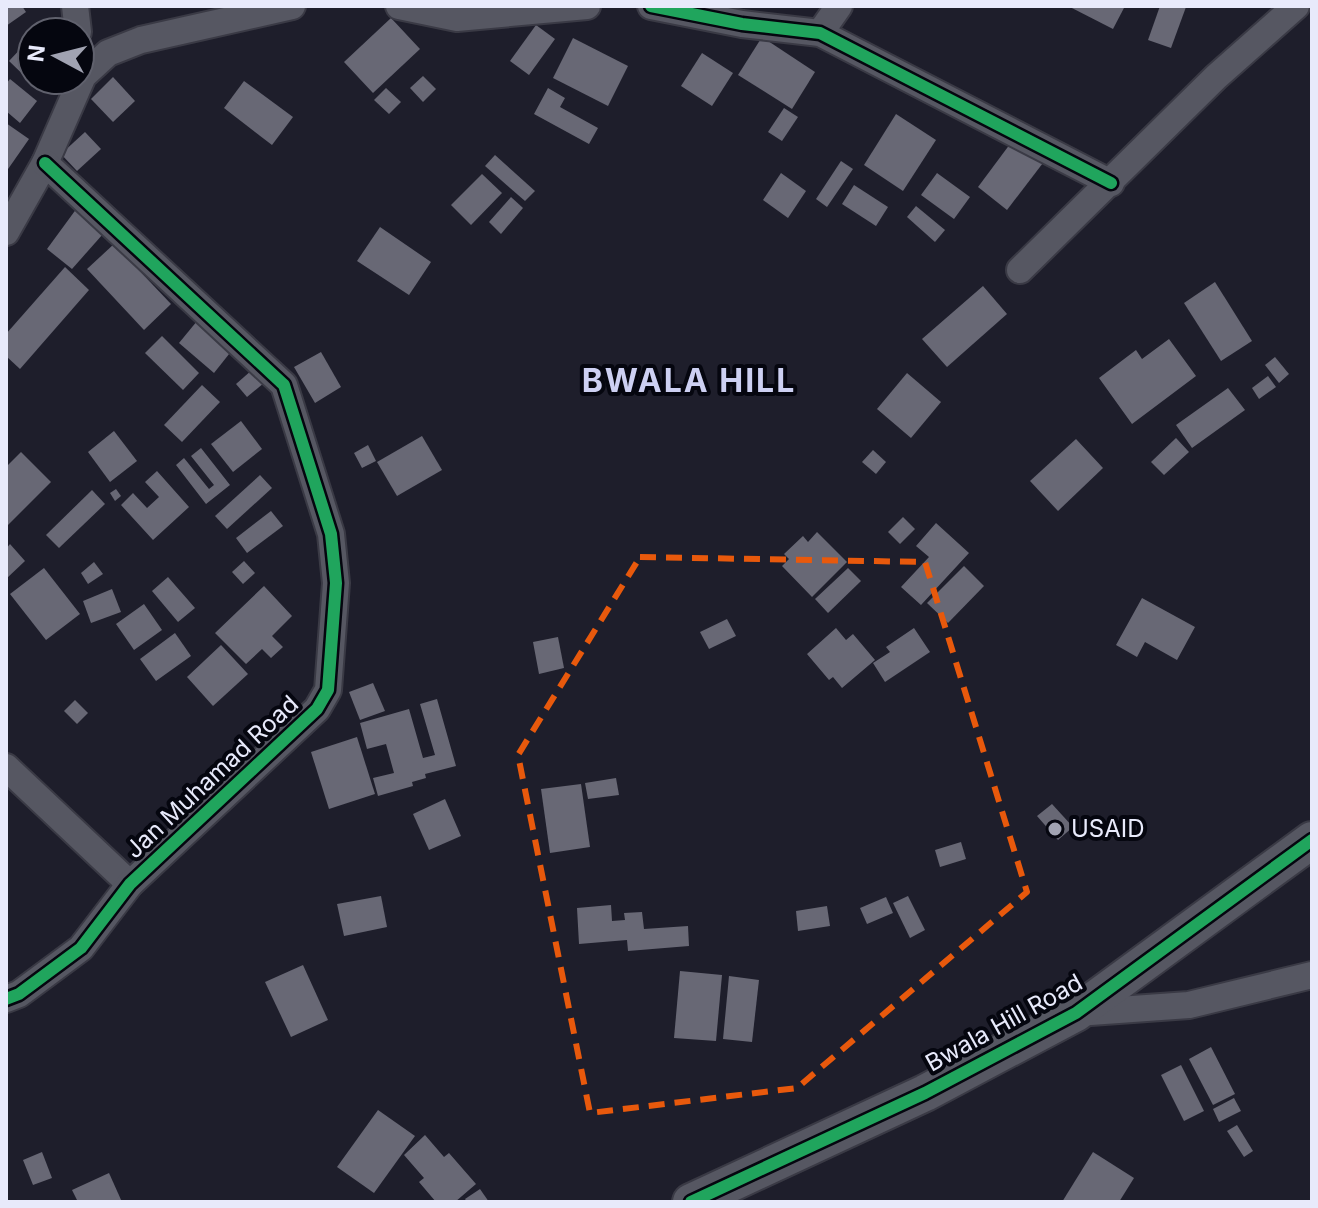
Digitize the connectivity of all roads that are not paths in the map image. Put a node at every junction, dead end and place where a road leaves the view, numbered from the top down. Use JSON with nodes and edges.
{"nodes":[{"id":1,"x":292,"y":6,"type":"edge"},
{"id":2,"x":399,"y":6,"type":"edge"},
{"id":3,"x":587,"y":6,"type":"edge"},
{"id":4,"x":651,"y":6,"type":"edge"},
{"id":5,"x":839,"y":6,"type":"edge"},
{"id":6,"x":1296,"y":6,"type":"edge"},
{"id":7,"x":820,"y":33,"type":"junction"},
{"id":8,"x":96,"y":57,"type":"edge"},
{"id":9,"x":69,"y":96,"type":"edge"},
{"id":10,"x":45,"y":163,"type":"junction"},
{"id":11,"x":1111,"y":183,"type":"junction"},
{"id":12,"x":6,"y":232,"type":"edge"},
{"id":13,"x":1020,"y":270,"type":"dead end"},
{"id":14,"x":6,"y":767,"type":"edge"},
{"id":15,"x":1312,"y":840,"type":"edge"},
{"id":16,"x":130,"y":884,"type":"junction"},
{"id":17,"x":1312,"y":975,"type":"edge"},
{"id":18,"x":6,"y":999,"type":"edge"},
{"id":19,"x":1076,"y":1013,"type":"junction"},
{"id":20,"x":691,"y":1202,"type":"edge"}],
"edges":[{"from":1,"to":8,"type":"street"},
{"from":2,"to":3,"type":"street"},
{"from":4,"to":7,"type":"street"},
{"from":5,"to":7,"type":"street"},
{"from":6,"to":11,"type":"street"},
{"from":7,"to":11,"type":"street"},
{"from":9,"to":10,"type":"street"},
{"from":10,"to":12,"type":"street"},
{"from":10,"to":16,"type":"street","name":"Jan Muhamad Road"},
{"from":11,"to":13,"type":"street"},
{"from":14,"to":16,"type":"street"},
{"from":15,"to":19,"type":"street","name":"Bwala Hill Road"},
{"from":16,"to":18,"type":"street","name":"Jan Muhamad Road"},
{"from":17,"to":19,"type":"street"},
{"from":19,"to":20,"type":"street","name":"Bwala Hill Road"}]}
